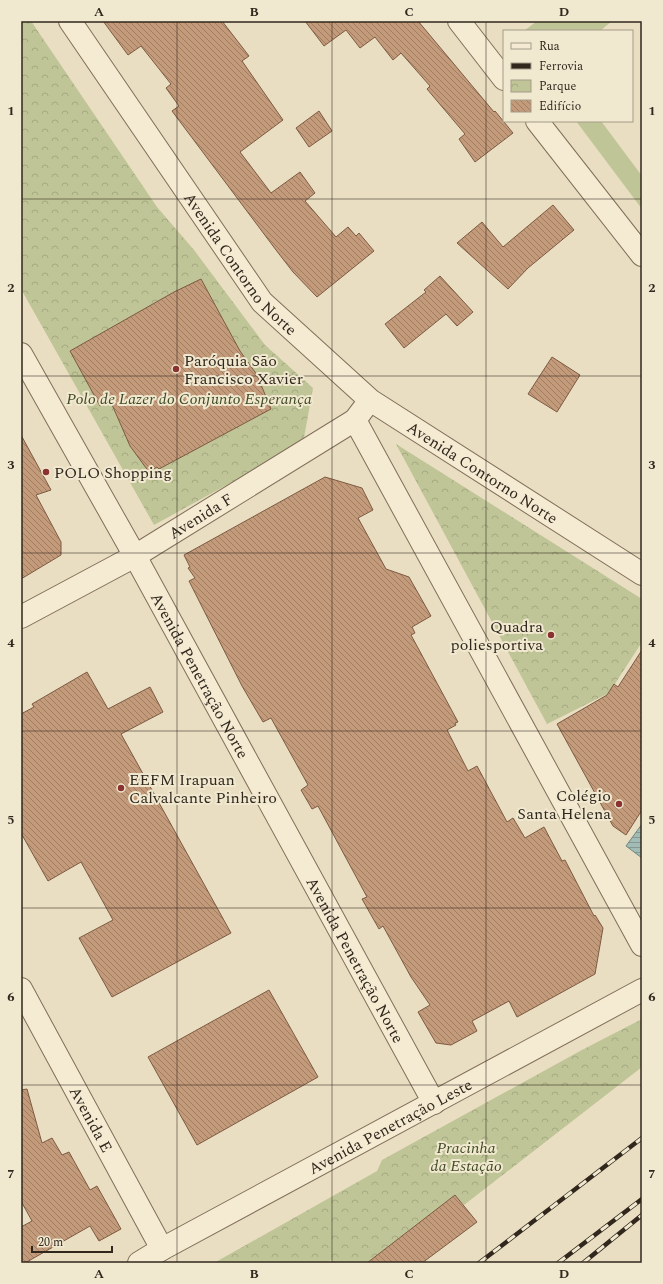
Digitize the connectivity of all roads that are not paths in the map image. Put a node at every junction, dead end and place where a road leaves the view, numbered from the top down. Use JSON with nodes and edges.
{"nodes":[{"id":1,"x":70,"y":21,"type":"edge"},
{"id":2,"x":459,"y":21,"type":"edge"},
{"id":3,"x":503,"y":78,"type":"edge"},
{"id":4,"x":538,"y":122,"type":"edge"},
{"id":5,"x":642,"y":255,"type":"edge"},
{"id":6,"x":21,"y":354,"type":"edge"},
{"id":7,"x":370,"y":400,"type":"junction"},
{"id":8,"x":355,"y":420,"type":"junction"},
{"id":9,"x":135,"y":556,"type":"junction"},
{"id":10,"x":638,"y":564,"type":"edge"},
{"id":11,"x":21,"y":617,"type":"edge"},
{"id":12,"x":642,"y":944,"type":"edge"},
{"id":13,"x":21,"y":989,"type":"edge"},
{"id":14,"x":642,"y":990,"type":"edge"},
{"id":15,"x":434,"y":1103,"type":"junction"},
{"id":16,"x":162,"y":1249,"type":"junction"},
{"id":17,"x":139,"y":1263,"type":"edge"}],
"edges":[{"from":1,"to":7,"type":"street","name":"Avenida Contorno Norte"},
{"from":2,"to":3,"type":"street"},
{"from":4,"to":5,"type":"street"},
{"from":6,"to":9,"type":"street","name":"Avenida Penetração Norte"},
{"from":7,"to":8,"type":"street","name":"Avenida F"},
{"from":7,"to":10,"type":"street","name":"Avenida Contorno Norte"},
{"from":8,"to":9,"type":"street","name":"Avenida F"},
{"from":8,"to":12,"type":"street"},
{"from":9,"to":11,"type":"street","name":"Avenida F"},
{"from":9,"to":15,"type":"street","name":"Avenida Penetração Norte"},
{"from":13,"to":16,"type":"street","name":"Avenida E"},
{"from":14,"to":15,"type":"street","name":"Avenida Penetração Leste"},
{"from":15,"to":16,"type":"street","name":"Avenida Penetração Leste"},
{"from":16,"to":17,"type":"street","name":"Avenida Penetração Leste"}]}
